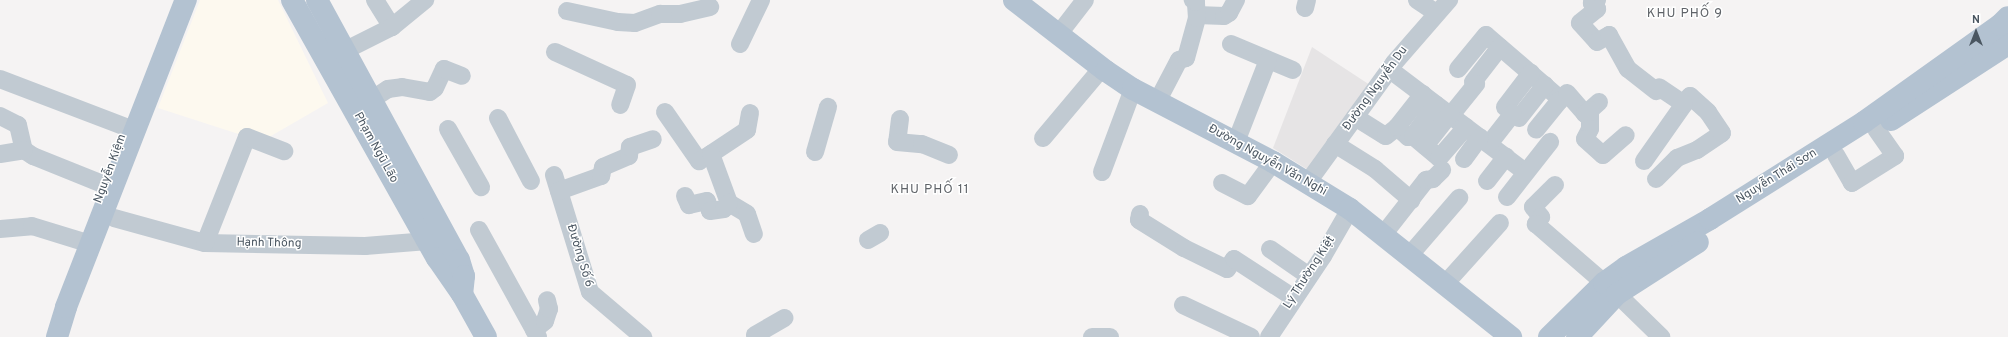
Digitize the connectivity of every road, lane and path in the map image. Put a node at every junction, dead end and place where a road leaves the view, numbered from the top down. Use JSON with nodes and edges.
{"nodes":[{"id":1,"x":169,"y":0,"type":"edge"},
{"id":2,"x":186,"y":0,"type":"edge"},
{"id":3,"x":197,"y":0,"type":"edge"},
{"id":4,"x":292,"y":0,"type":"edge"},
{"id":5,"x":305,"y":0,"type":"edge"},
{"id":6,"x":316,"y":0,"type":"edge"},
{"id":7,"x":375,"y":0,"type":"edge"},
{"id":8,"x":425,"y":0,"type":"edge"},
{"id":9,"x":761,"y":0,"type":"edge"},
{"id":10,"x":1014,"y":0,"type":"edge"},
{"id":11,"x":1085,"y":0,"type":"edge"},
{"id":12,"x":1236,"y":0,"type":"edge"},
{"id":13,"x":1417,"y":0,"type":"edge"},
{"id":14,"x":1449,"y":0,"type":"edge"},
{"id":15,"x":1597,"y":0,"type":"edge"},
{"id":16,"x":710,"y":7,"type":"dead end"},
{"id":17,"x":1195,"y":7,"type":"edge"},
{"id":18,"x":567,"y":11,"type":"dead end"},
{"id":19,"x":1436,"y":13,"type":"junction"},
{"id":20,"x":2008,"y":17,"type":"edge"},
{"id":21,"x":392,"y":27,"type":"junction"},
{"id":22,"x":1058,"y":35,"type":"junction"},
{"id":23,"x":740,"y":44,"type":"dead end"},
{"id":24,"x":1231,"y":44,"type":"dead end"},
{"id":25,"x":2008,"y":44,"type":"edge"},
{"id":26,"x":1500,"y":47,"type":"junction"},
{"id":27,"x":344,"y":51,"type":"junction"},
{"id":28,"x":555,"y":52,"type":"dead end"},
{"id":29,"x":1268,"y":60,"type":"junction"},
{"id":30,"x":1102,"y":68,"type":"junction"},
{"id":31,"x":1390,"y":69,"type":"junction"},
{"id":32,"x":1458,"y":69,"type":"dead end"},
{"id":33,"x":1293,"y":70,"type":"dead end"},
{"id":34,"x":1531,"y":73,"type":"junction"},
{"id":35,"x":462,"y":76,"type":"dead end"},
{"id":36,"x":0,"y":79,"type":"edge"},
{"id":37,"x":1544,"y":85,"type":"junction"},
{"id":38,"x":1133,"y":89,"type":"junction"},
{"id":39,"x":1564,"y":97,"type":"junction"},
{"id":40,"x":370,"y":100,"type":"junction"},
{"id":41,"x":1157,"y":102,"type":"junction"},
{"id":42,"x":1684,"y":104,"type":"junction"},
{"id":43,"x":620,"y":105,"type":"dead end"},
{"id":44,"x":828,"y":107,"type":"dead end"},
{"id":45,"x":1440,"y":107,"type":"junction"},
{"id":46,"x":665,"y":112,"type":"dead end"},
{"id":47,"x":1512,"y":112,"type":"junction"},
{"id":48,"x":750,"y":113,"type":"dead end"},
{"id":49,"x":0,"y":116,"type":"edge"},
{"id":50,"x":1355,"y":117,"type":"junction"},
{"id":51,"x":498,"y":118,"type":"dead end"},
{"id":52,"x":900,"y":119,"type":"dead end"},
{"id":53,"x":126,"y":126,"type":"junction"},
{"id":54,"x":1397,"y":127,"type":"junction"},
{"id":55,"x":448,"y":129,"type":"dead end"},
{"id":56,"x":1876,"y":129,"type":"junction"},
{"id":57,"x":1536,"y":130,"type":"dead end"},
{"id":58,"x":1626,"y":134,"type":"dead end"},
{"id":59,"x":1479,"y":136,"type":"junction"},
{"id":60,"x":1043,"y":138,"type":"dead end"},
{"id":61,"x":653,"y":139,"type":"dead end"},
{"id":62,"x":1236,"y":142,"type":"junction"},
{"id":63,"x":1550,"y":142,"type":"dead end"},
{"id":64,"x":1417,"y":143,"type":"junction"},
{"id":65,"x":1335,"y":144,"type":"junction"},
{"id":66,"x":24,"y":150,"type":"junction"},
{"id":67,"x":284,"y":151,"type":"dead end"},
{"id":68,"x":815,"y":152,"type":"dead end"},
{"id":69,"x":0,"y":154,"type":"edge"},
{"id":70,"x":711,"y":154,"type":"junction"},
{"id":71,"x":949,"y":155,"type":"dead end"},
{"id":72,"x":1836,"y":155,"type":"junction"},
{"id":73,"x":1506,"y":157,"type":"junction"},
{"id":74,"x":1464,"y":159,"type":"dead end"},
{"id":75,"x":1644,"y":161,"type":"dead end"},
{"id":76,"x":1273,"y":162,"type":"junction"},
{"id":77,"x":1440,"y":164,"type":"junction"},
{"id":78,"x":1799,"y":171,"type":"junction"},
{"id":79,"x":1102,"y":172,"type":"dead end"},
{"id":80,"x":1525,"y":172,"type":"junction"},
{"id":81,"x":1656,"y":179,"type":"dead end"},
{"id":82,"x":531,"y":181,"type":"dead end"},
{"id":83,"x":1487,"y":181,"type":"dead end"},
{"id":84,"x":1308,"y":182,"type":"junction"},
{"id":85,"x":1222,"y":183,"type":"dead end"},
{"id":86,"x":105,"y":185,"type":"junction"},
{"id":87,"x":1555,"y":185,"type":"dead end"},
{"id":88,"x":481,"y":186,"type":"dead end"},
{"id":89,"x":685,"y":196,"type":"dead end"},
{"id":90,"x":1507,"y":197,"type":"dead end"},
{"id":91,"x":1458,"y":198,"type":"dead end"},
{"id":92,"x":1410,"y":200,"type":"junction"},
{"id":93,"x":728,"y":203,"type":"junction"},
{"id":94,"x":1350,"y":209,"type":"junction"},
{"id":95,"x":1140,"y":214,"type":"dead end"},
{"id":96,"x":114,"y":218,"type":"junction"},
{"id":97,"x":1500,"y":223,"type":"dead end"},
{"id":98,"x":0,"y":229,"type":"edge"},
{"id":99,"x":479,"y":230,"type":"dead end"},
{"id":100,"x":754,"y":234,"type":"dead end"},
{"id":101,"x":1383,"y":235,"type":"junction"},
{"id":102,"x":84,"y":242,"type":"junction"},
{"id":103,"x":205,"y":243,"type":"junction"},
{"id":104,"x":435,"y":244,"type":"junction"},
{"id":105,"x":1270,"y":249,"type":"dead end"},
{"id":106,"x":1409,"y":256,"type":"junction"},
{"id":107,"x":1309,"y":276,"type":"junction"},
{"id":108,"x":1445,"y":284,"type":"junction"},
{"id":109,"x":1610,"y":288,"type":"junction"},
{"id":110,"x":462,"y":294,"type":"junction"},
{"id":111,"x":1294,"y":298,"type":"junction"},
{"id":112,"x":547,"y":300,"type":"dead end"},
{"id":113,"x":68,"y":302,"type":"junction"},
{"id":114,"x":1183,"y":305,"type":"dead end"},
{"id":115,"x":785,"y":318,"type":"dead end"},
{"id":116,"x":536,"y":334,"type":"edge"},
{"id":117,"x":756,"y":335,"type":"dead end"},
{"id":118,"x":52,"y":337,"type":"edge"},
{"id":119,"x":57,"y":337,"type":"edge"},
{"id":120,"x":486,"y":337,"type":"edge"},
{"id":121,"x":643,"y":337,"type":"edge"},
{"id":122,"x":1092,"y":337,"type":"edge"},
{"id":123,"x":1110,"y":337,"type":"edge"},
{"id":124,"x":1251,"y":337,"type":"edge"},
{"id":125,"x":1269,"y":337,"type":"edge"},
{"id":126,"x":1511,"y":337,"type":"edge"},
{"id":127,"x":1549,"y":337,"type":"edge"},
{"id":128,"x":1577,"y":337,"type":"edge"},
{"id":129,"x":1661,"y":337,"type":"edge"}],
"edges":[{"from":1,"to":53,"type":"main road","name":"Nguyễn Kiệm"},
{"from":2,"to":113,"type":"main road"},
{"from":3,"to":96,"type":"main road","name":"Nguyễn Kiệm"},
{"from":4,"to":104,"type":"main road","name":"Phạm Ngũ Lão"},
{"from":5,"to":104,"type":"main road"},
{"from":6,"to":27,"type":"main road","name":"Phạm Ngũ Lão"},
{"from":7,"to":21,"type":"street"},
{"from":8,"to":21,"type":"street"},
{"from":9,"to":23,"type":"street"},
{"from":10,"to":22,"type":"main road","name":"Đường Nguyễn Văn Nghi"},
{"from":11,"to":22,"type":"street"},
{"from":12,"to":17,"type":"street"},
{"from":13,"to":19,"type":"street"},
{"from":14,"to":19,"type":"street","name":"Đường Nguyễn Du"},
{"from":15,"to":42,"type":"street"},
{"from":16,"to":18,"type":"street"},
{"from":17,"to":41,"type":"street"},
{"from":19,"to":31,"type":"street","name":"Đường Nguyễn Du"},
{"from":20,"to":78,"type":"main road","name":"Nguyễn Thái Sơn"},
{"from":21,"to":27,"type":"street"},
{"from":22,"to":30,"type":"main road","name":"Đường Nguyễn Văn Nghi"},
{"from":24,"to":29,"type":"street"},
{"from":25,"to":56,"type":"main road","name":"Nguyễn Thái Sơn"},
{"from":26,"to":32,"type":"street"},
{"from":26,"to":34,"type":"street"},
{"from":26,"to":45,"type":"street"},
{"from":27,"to":40,"type":"main road","name":"Phạm Ngũ Lão"},
{"from":28,"to":43,"type":"street"},
{"from":29,"to":33,"type":"street"},
{"from":29,"to":62,"type":"street"},
{"from":30,"to":38,"type":"main road","name":"Đường Nguyễn Văn Nghi"},
{"from":30,"to":60,"type":"street"},
{"from":31,"to":45,"type":"street"},
{"from":31,"to":50,"type":"street","name":"Đường Nguyễn Du"},
{"from":34,"to":37,"type":"street"},
{"from":34,"to":47,"type":"street"},
{"from":35,"to":40,"type":"street"},
{"from":36,"to":53,"type":"street"},
{"from":37,"to":39,"type":"street"},
{"from":37,"to":47,"type":"street"},
{"from":38,"to":41,"type":"main road","name":"Đường Nguyễn Văn Nghi"},
{"from":38,"to":79,"type":"street"},
{"from":39,"to":57,"type":"street"},
{"from":39,"to":58,"type":"street"},
{"from":40,"to":110,"type":"main road","name":"Phạm Ngũ Lão"},
{"from":41,"to":62,"type":"main road","name":"Đường Nguyễn Văn Nghi"},
{"from":42,"to":75,"type":"street"},
{"from":42,"to":81,"type":"street"},
{"from":44,"to":68,"type":"street"},
{"from":45,"to":54,"type":"street"},
{"from":45,"to":59,"type":"street"},
{"from":45,"to":64,"type":"street"},
{"from":46,"to":70,"type":"street"},
{"from":47,"to":59,"type":"street"},
{"from":48,"to":70,"type":"street"},
{"from":49,"to":66,"type":"street"},
{"from":50,"to":54,"type":"street"},
{"from":50,"to":65,"type":"street","name":"Đường Nguyễn Du"},
{"from":51,"to":82,"type":"street"},
{"from":52,"to":71,"type":"street"},
{"from":53,"to":86,"type":"main road","name":"Nguyễn Kiệm"},
{"from":54,"to":64,"type":"street"},
{"from":55,"to":88,"type":"street"},
{"from":56,"to":72,"type":"main road","name":"Nguyễn Thái Sơn"},
{"from":56,"to":72,"type":"street"},
{"from":59,"to":73,"type":"street"},
{"from":59,"to":74,"type":"street"},
{"from":59,"to":77,"type":"street"},
{"from":61,"to":121,"type":"street","name":"Đường Số 6"},
{"from":62,"to":76,"type":"main road","name":"Đường Nguyễn Văn Nghi"},
{"from":63,"to":80,"type":"street"},
{"from":64,"to":77,"type":"street"},
{"from":65,"to":84,"type":"street","name":"Đường Nguyễn Du"},
{"from":65,"to":92,"type":"street"},
{"from":66,"to":69,"type":"street"},
{"from":66,"to":86,"type":"street"},
{"from":67,"to":103,"type":"street"},
{"from":70,"to":93,"type":"street"},
{"from":72,"to":78,"type":"main road","name":"Nguyễn Thái Sơn"},
{"from":73,"to":80,"type":"street"},
{"from":73,"to":83,"type":"street"},
{"from":76,"to":84,"type":"main road","name":"Đường Nguyễn Văn Nghi"},
{"from":76,"to":85,"type":"street"},
{"from":77,"to":92,"type":"street"},
{"from":78,"to":109,"type":"main road","name":"Nguyễn Thái Sơn"},
{"from":80,"to":90,"type":"street"},
{"from":84,"to":94,"type":"main road","name":"Đường Nguyễn Văn Nghi"},
{"from":86,"to":102,"type":"main road","name":"Nguyễn Kiệm"},
{"from":87,"to":109,"type":"street"},
{"from":89,"to":93,"type":"street"},
{"from":91,"to":106,"type":"street"},
{"from":92,"to":101,"type":"street"},
{"from":93,"to":100,"type":"street"},
{"from":94,"to":101,"type":"main road","name":"Đường Nguyễn Văn Nghi"},
{"from":94,"to":107,"type":"street","name":"Lý Thường Kiệt"},
{"from":95,"to":111,"type":"street"},
{"from":96,"to":103,"type":"street","name":"Hạnh Thông"},
{"from":96,"to":113,"type":"main road","name":"Nguyễn Kiệm"},
{"from":97,"to":108,"type":"street"},
{"from":98,"to":102,"type":"street"},
{"from":99,"to":116,"type":"street"},
{"from":101,"to":106,"type":"main road","name":"Đường Nguyễn Văn Nghi"},
{"from":102,"to":118,"type":"main road","name":"Nguyễn Kiệm"},
{"from":103,"to":104,"type":"street","name":"Hạnh Thông"},
{"from":104,"to":110,"type":"main road","name":"Phạm Ngũ Lão"},
{"from":105,"to":107,"type":"street"},
{"from":106,"to":108,"type":"main road","name":"Đường Nguyễn Văn Nghi"},
{"from":107,"to":111,"type":"street","name":"Lý Thường Kiệt"},
{"from":108,"to":126,"type":"main road","name":"Đường Nguyễn Văn Nghi"},
{"from":109,"to":127,"type":"main road","name":"Nguyễn Thái Sơn"},
{"from":109,"to":128,"type":"main road","name":"Nguyễn Thái Sơn"},
{"from":109,"to":129,"type":"street"},
{"from":110,"to":120,"type":"main road","name":"Phạm Ngũ Lão"},
{"from":111,"to":125,"type":"street","name":"Lý Thường Kiệt"},
{"from":112,"to":116,"type":"street"},
{"from":113,"to":119,"type":"main road"},
{"from":114,"to":124,"type":"street"},
{"from":115,"to":117,"type":"street"},
{"from":122,"to":123,"type":"street"}]}
